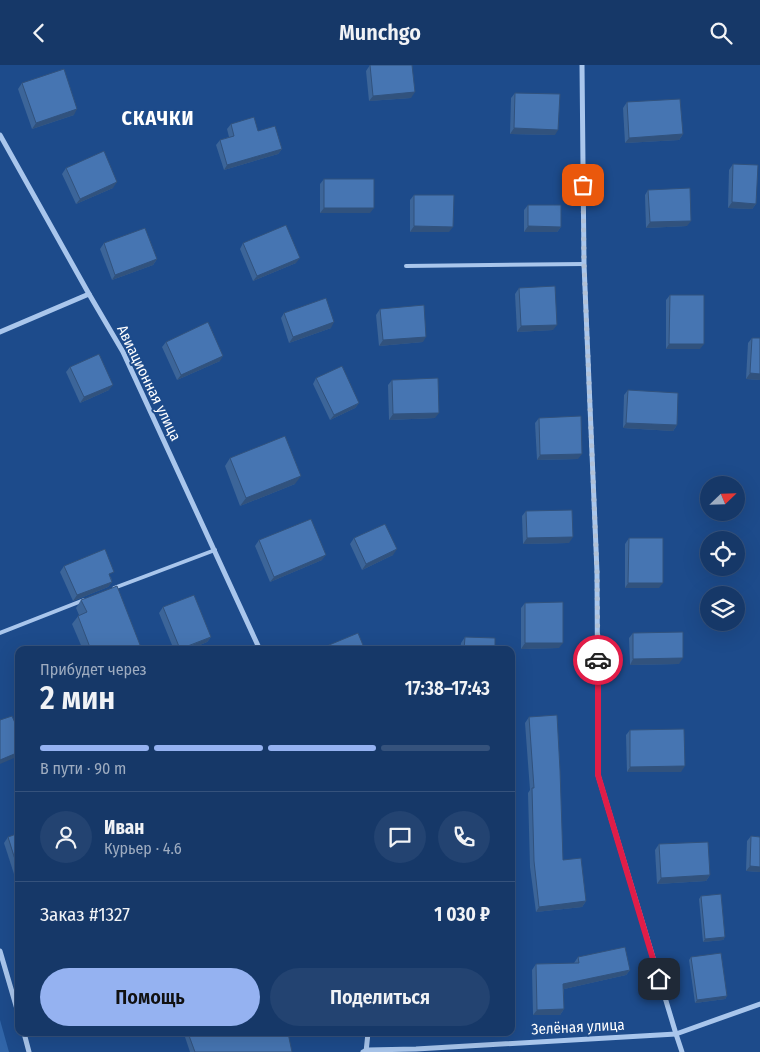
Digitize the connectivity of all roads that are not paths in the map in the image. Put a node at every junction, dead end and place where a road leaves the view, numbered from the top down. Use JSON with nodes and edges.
{"nodes":[{"id":1,"x":582,"y":65,"type":"edge"},
{"id":2,"x":0,"y":135,"type":"edge"},
{"id":3,"x":584,"y":264,"type":"junction"},
{"id":4,"x":406,"y":266,"type":"dead end"},
{"id":5,"x":89,"y":294,"type":"junction"},
{"id":6,"x":0,"y":332,"type":"edge"},
{"id":7,"x":215,"y":550,"type":"junction"},
{"id":8,"x":109,"y":590,"type":"edge"},
{"id":9,"x":91,"y":597,"type":"edge"},
{"id":10,"x":0,"y":633,"type":"edge"},
{"id":11,"x":258,"y":646,"type":"edge"},
{"id":12,"x":0,"y":951,"type":"edge"},
{"id":13,"x":15,"y":1002,"type":"edge"},
{"id":14,"x":760,"y":1004,"type":"edge"},
{"id":15,"x":676,"y":1034,"type":"junction"},
{"id":16,"x":25,"y":1036,"type":"edge"},
{"id":17,"x":368,"y":1036,"type":"edge"},
{"id":18,"x":365,"y":1051,"type":"edge"},
{"id":19,"x":29,"y":1052,"type":"edge"},
{"id":20,"x":682,"y":1052,"type":"edge"}],
"edges":[{"from":1,"to":3,"type":"street"},
{"from":2,"to":5,"type":"street","name":"Авиационная улица"},
{"from":3,"to":4,"type":"lane"},
{"from":3,"to":15,"type":"street"},
{"from":5,"to":6,"type":"street"},
{"from":5,"to":7,"type":"street","name":"Авиационная улица"},
{"from":7,"to":8,"type":"lane"},
{"from":7,"to":11,"type":"street","name":"Авиационная улица"},
{"from":9,"to":10,"type":"lane"},
{"from":12,"to":13,"type":"street"},
{"from":14,"to":15,"type":"street","name":"Зелёная улица"},
{"from":15,"to":18,"type":"street","name":"Зелёная улица"},
{"from":15,"to":20,"type":"street"},
{"from":16,"to":19,"type":"street"},
{"from":17,"to":18,"type":"street"}]}
